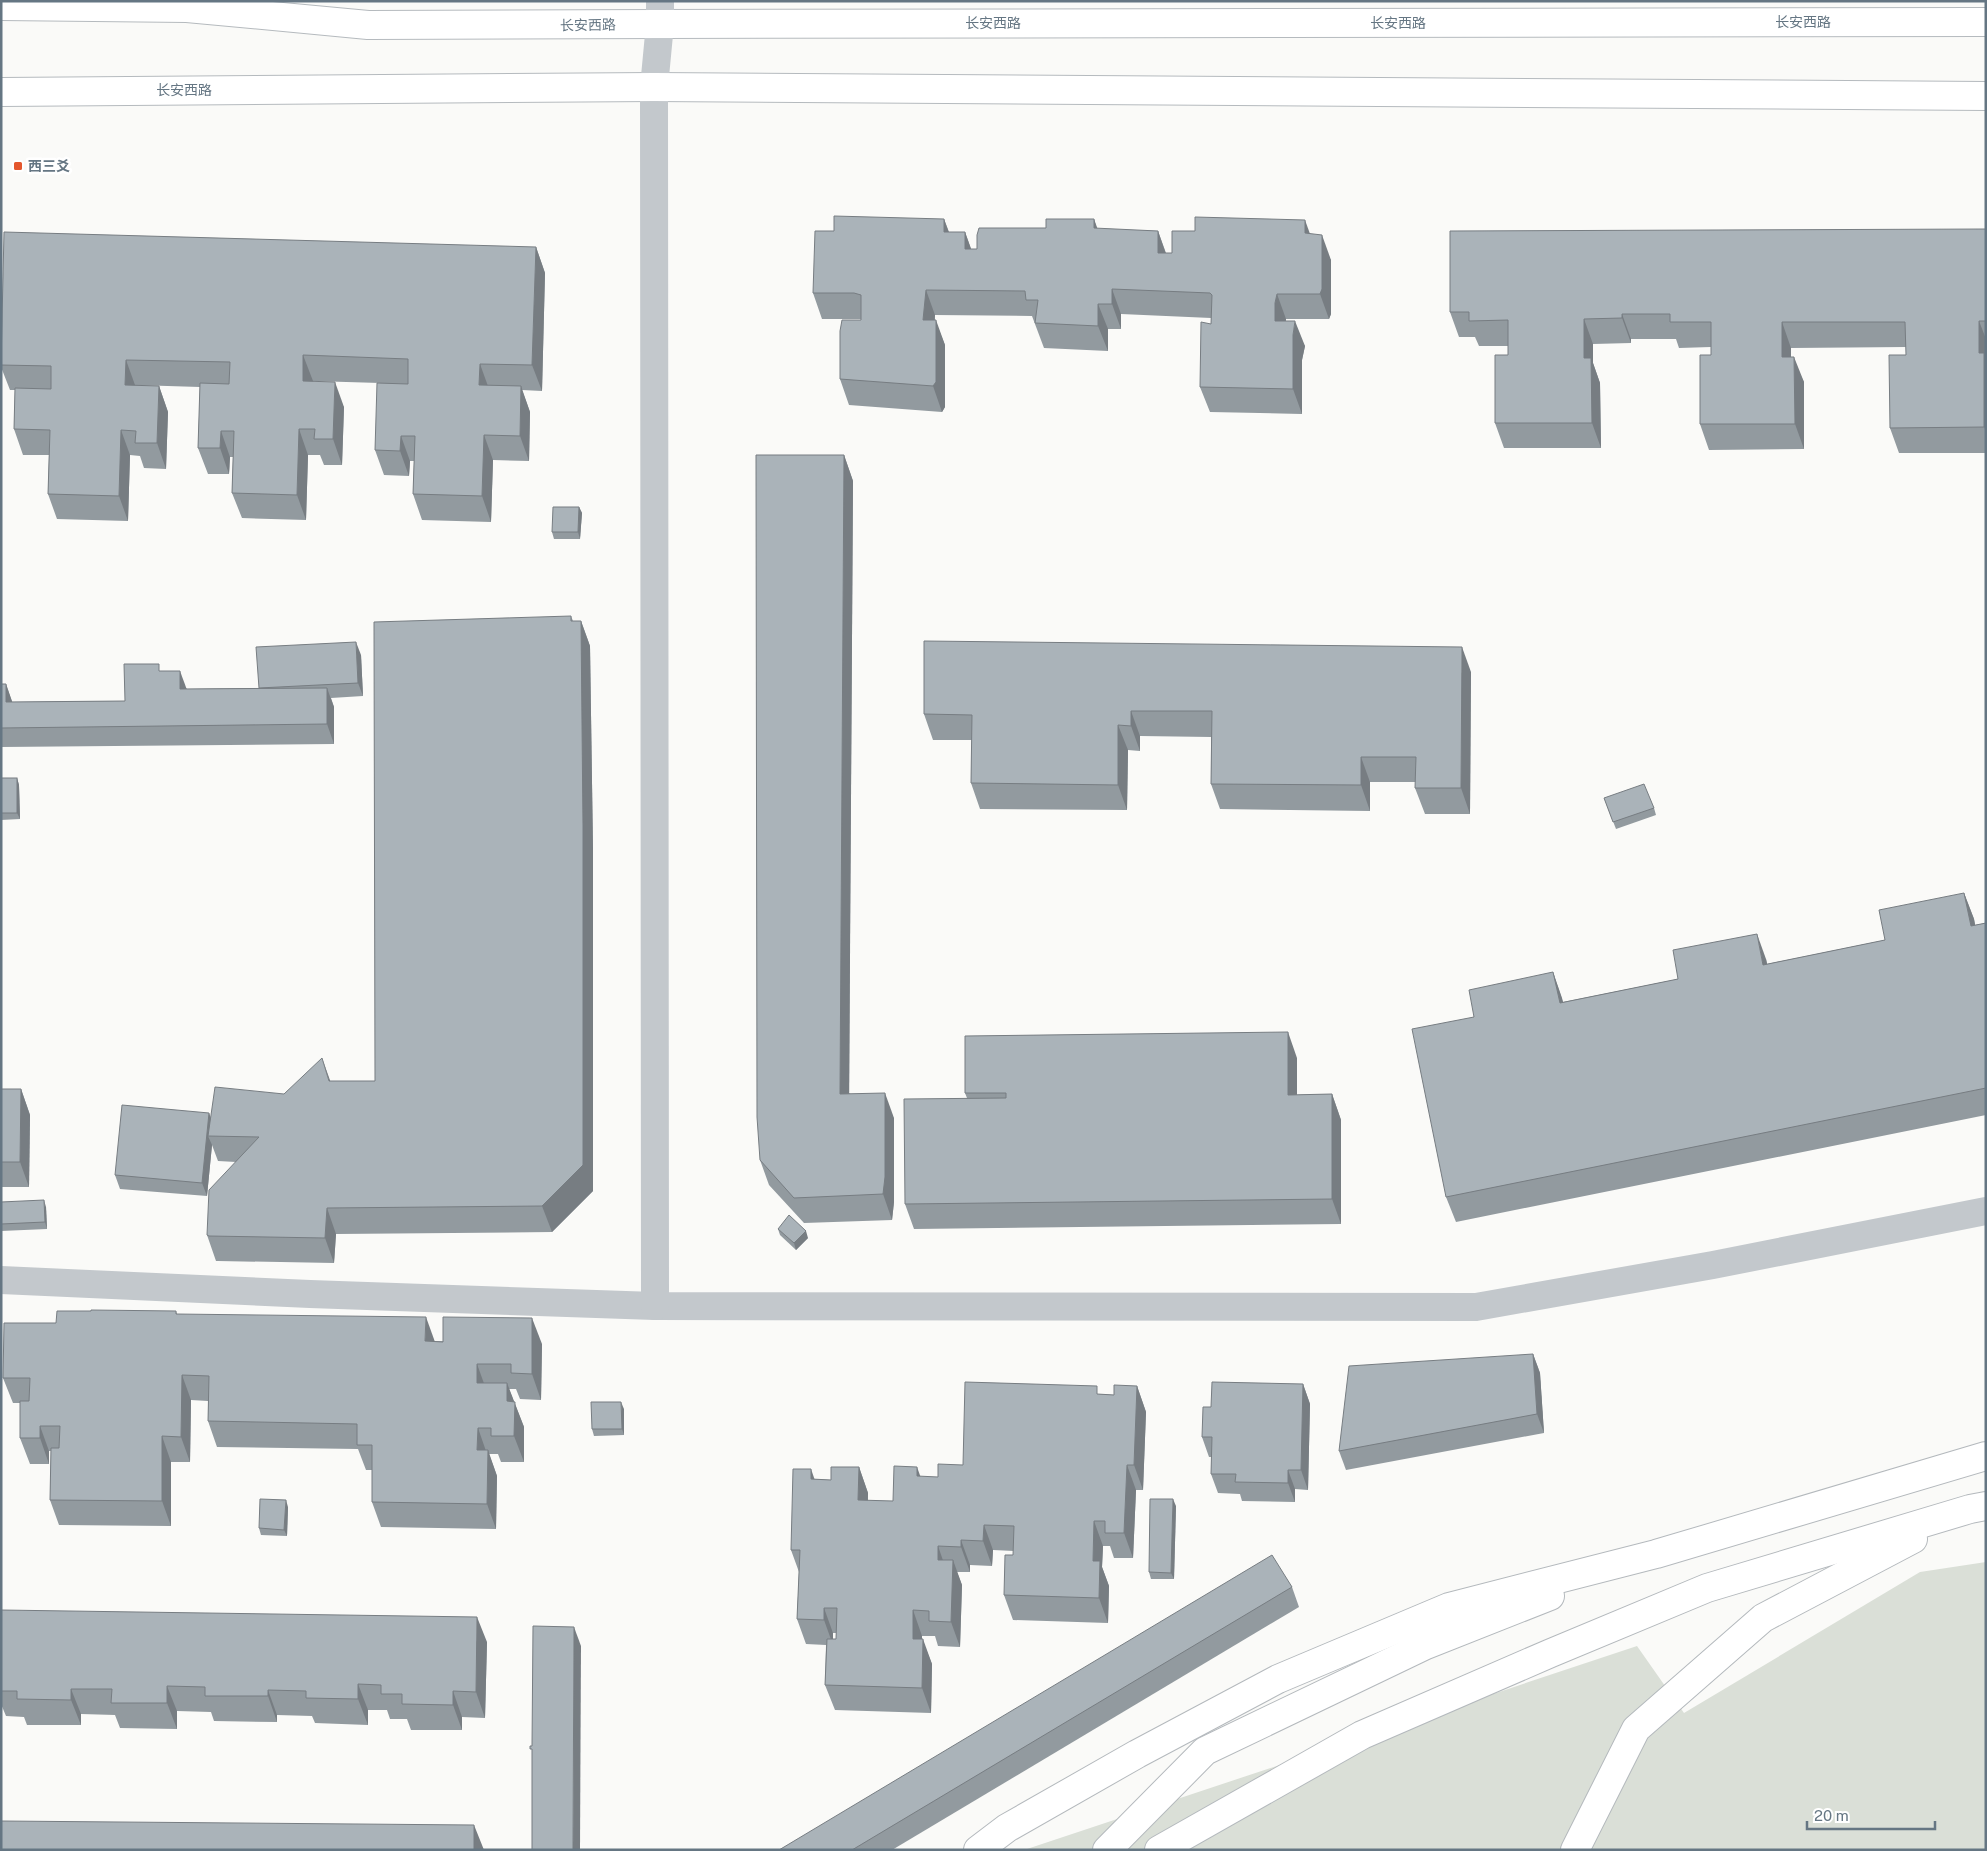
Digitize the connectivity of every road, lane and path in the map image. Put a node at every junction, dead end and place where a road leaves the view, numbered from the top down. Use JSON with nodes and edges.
{"nodes":[{"id":1,"x":1,"y":6,"type":"edge"},
{"id":2,"x":660,"y":13,"type":"edge"},
{"id":3,"x":1986,"y":22,"type":"edge"},
{"id":4,"x":654,"y":87,"type":"junction"},
{"id":5,"x":1,"y":92,"type":"edge"},
{"id":6,"x":1986,"y":96,"type":"edge"},
{"id":7,"x":1986,"y":1211,"type":"edge"},
{"id":8,"x":1,"y":1280,"type":"edge"},
{"id":9,"x":655,"y":1306,"type":"junction"},
{"id":10,"x":1986,"y":1456,"type":"edge"},
{"id":11,"x":1978,"y":1508,"type":"edge"},
{"id":12,"x":1656,"y":1554,"type":"junction"},
{"id":13,"x":978,"y":1850,"type":"edge"},
{"id":14,"x":1107,"y":1850,"type":"edge"},
{"id":15,"x":1159,"y":1850,"type":"edge"},
{"id":16,"x":1575,"y":1850,"type":"edge"}],
"edges":[{"from":1,"to":2,"type":"main road","name":"长安西路"},
{"from":2,"to":3,"type":"main road","name":"长安西路"},
{"from":2,"to":4,"type":"street"},
{"from":4,"to":5,"type":"main road","name":"长安西路"},
{"from":4,"to":6,"type":"main road","name":"长安西路"},
{"from":4,"to":9,"type":"street"},
{"from":7,"to":9,"type":"street"},
{"from":8,"to":9,"type":"street"},
{"from":10,"to":12,"type":"main road"},
{"from":11,"to":15,"type":"main road"},
{"from":11,"to":16,"type":"main road"},
{"from":12,"to":13,"type":"main road"},
{"from":12,"to":14,"type":"main road"}]}
